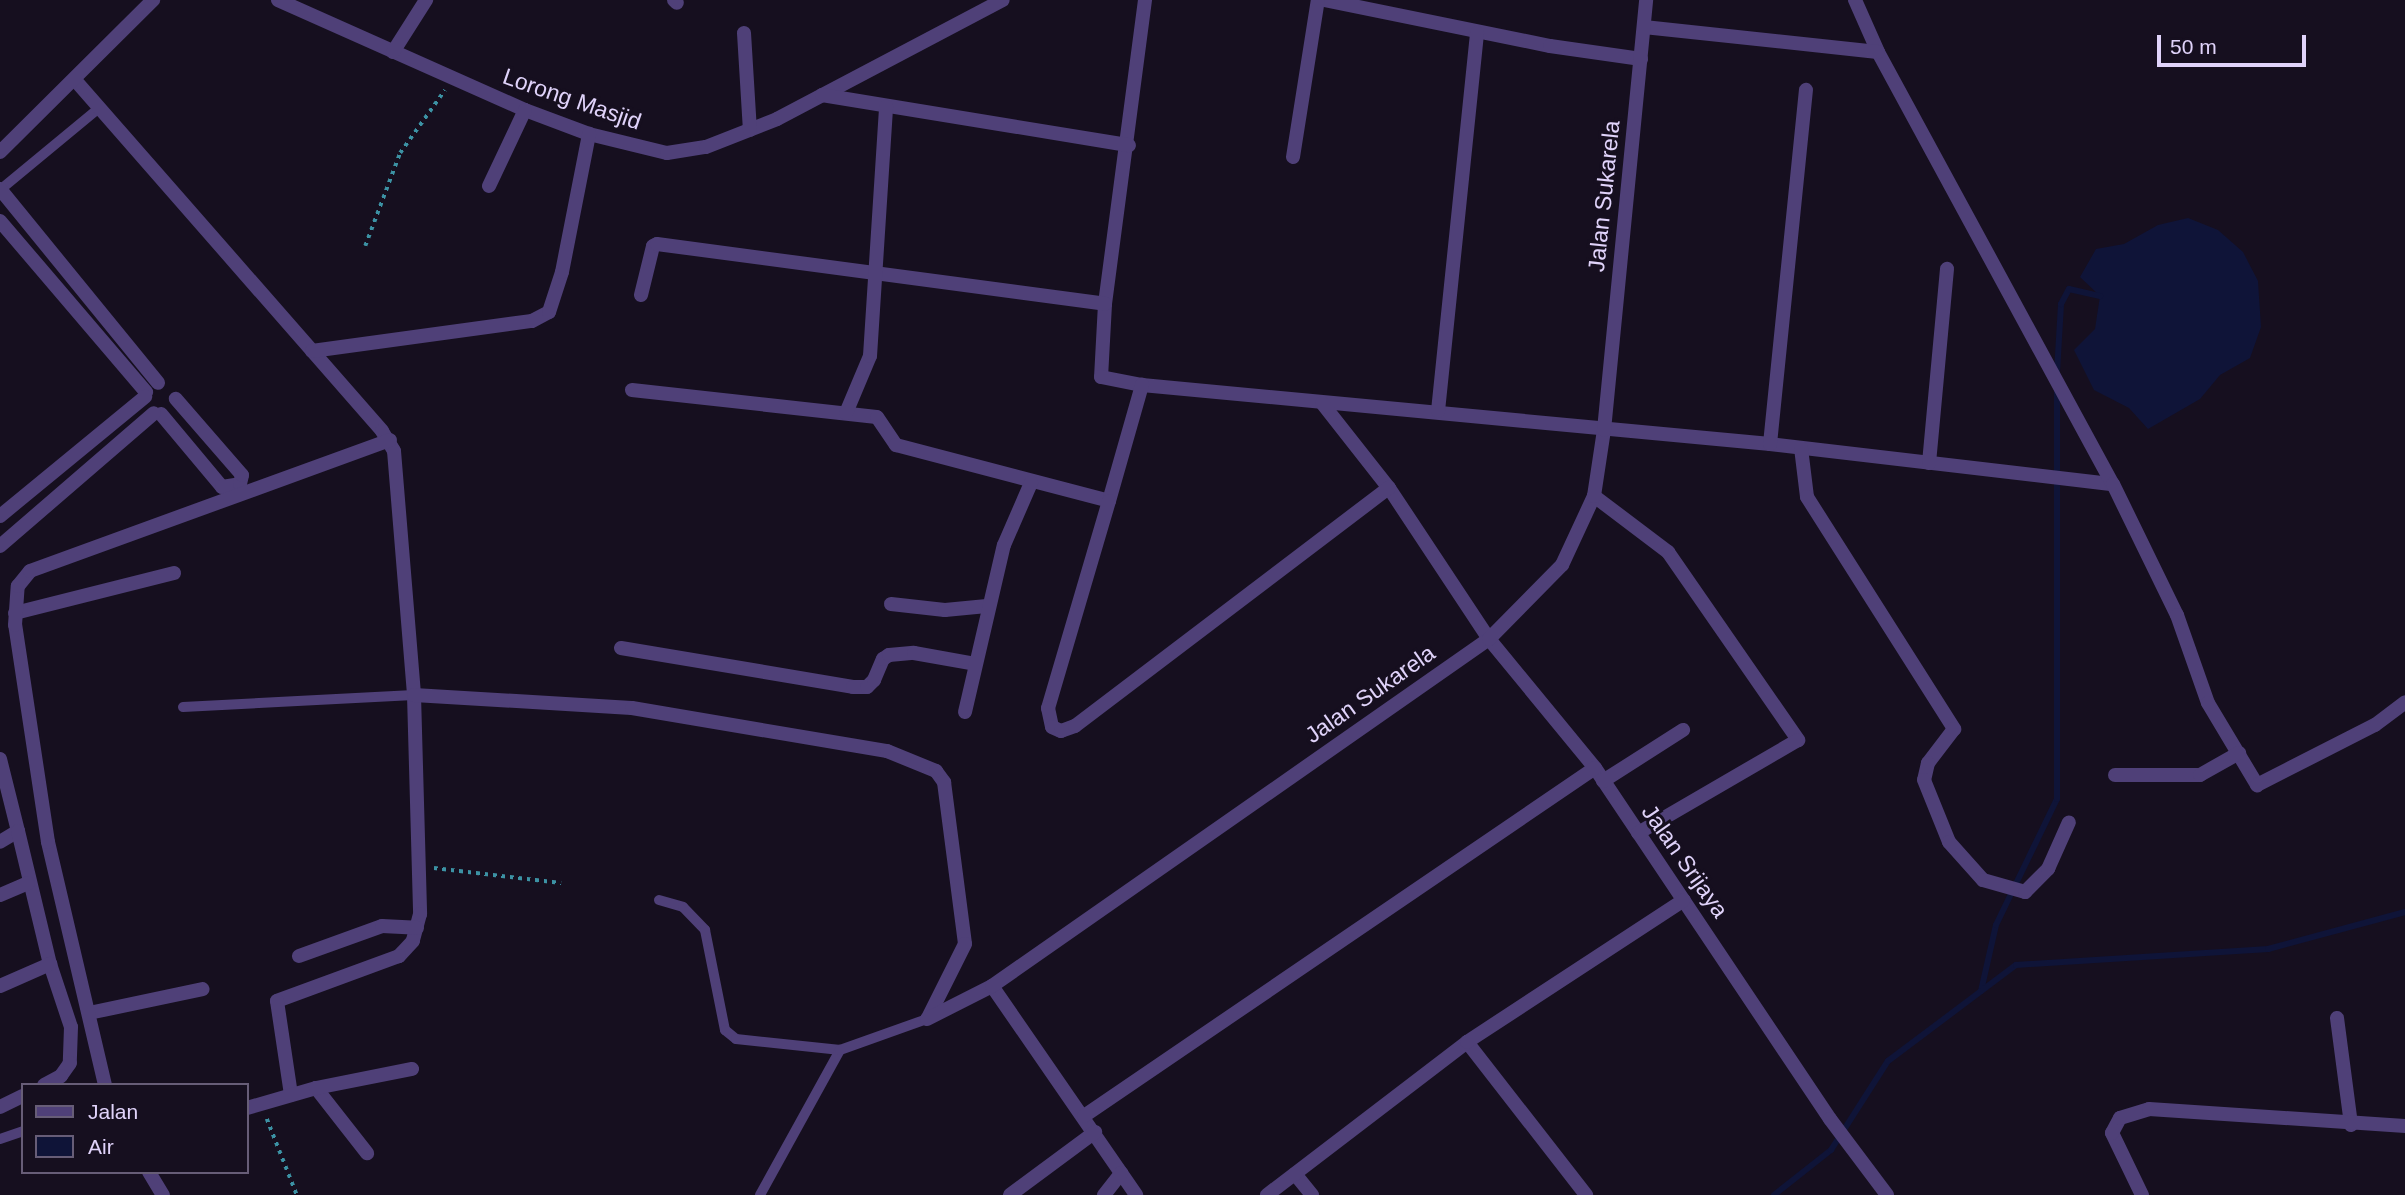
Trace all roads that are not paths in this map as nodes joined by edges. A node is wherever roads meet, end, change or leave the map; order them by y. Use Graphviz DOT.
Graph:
graph roads {
  1 [pos="153,0"];
  2 [pos="278,0"];
  3 [pos="426,0"];
  4 [pos="1003,0"];
  5 [pos="1145,0"];
  6 [pos="1318,0"];
  7 [pos="1324,0"];
  8 [pos="1646,0"];
  9 [pos="1855,0"];
  10 [pos="1644,27"];
  11 [pos="744,33"];
  12 [pos="1476,33"];
  13 [pos="393,52"];
  14 [pos="1878,52"];
  15 [pos="1641,59"];
  16 [pos="75,80"];
  17 [pos="1806,90"];
  18 [pos="822,95"];
  19 [pos="886,107"];
  20 [pos="99,108"];
  21 [pos="525,110"];
  22 [pos="750,130"];
  23 [pos="589,134"];
  24 [pos="1129,145"];
  25 [pos="0,152"];
  26 [pos="1293,157"];
  27 [pos="489,186"];
  28 [pos="0,190"];
  29 [pos="0,221"];
  30 [pos="37,232"];
  31 [pos="22,244"];
  32 [pos="1947,269"];
  33 [pos="877,272"];
  34 [pos="640,295"];
  35 [pos="1105,304"];
  36 [pos="312,351"];
  37 [pos="1142,385"];
  38 [pos="632,390"];
  39 [pos="150,391"];
  40 [pos="176,398"];
  41 [pos="1322,403"];
  42 [pos="1438,411"];
  43 [pos="846,413"];
  44 [pos="157,414"];
  45 [pos="1604,430"];
  46 [pos="390,440"];
  47 [pos="1770,444"];
  48 [pos="1801,448"];
  49 [pos="1929,463"];
  50 [pos="1031,483"];
  51 [pos="2113,484"];
  52 [pos="1389,488"];
  53 [pos="1594,496"];
  54 [pos="1108,501"];
  55 [pos="0,516"];
  56 [pos="0,546"];
  57 [pos="174,573"];
  58 [pos="891,604"];
  59 [pos="987,607"];
  60 [pos="15,613"];
  61 [pos="1489,639"];
  62 [pos="621,648"];
  63 [pos="975,664"];
  64 [pos="414,695"];
  65 [pos="2405,702"];
  66 [pos="183,706"];
  67 [pos="965,712"];
  68 [pos="1683,730"];
  69 [pos="2239,753"];
  70 [pos="0,759"];
  71 [pos="1595,768"];
  72 [pos="2115,775"];
  73 [pos="1603,781"];
  74 [pos="2068,822"];
  75 [pos="18,831"];
  76 [pos="1638,832"];
  77 [pos="0,842"];
  78 [pos="28,883"];
  79 [pos="0,895"];
  80 [pos="659,900"];
  81 [pos="1684,900"];
  82 [pos="417,928"];
  83 [pos="299,956"];
  84 [pos="50,964"];
  85 [pos="992,985"];
  86 [pos="0,986"];
  87 [pos="203,989"];
  88 [pos="89,1013"];
  89 [pos="2337,1018"];
  90 [pos="927,1019"];
  91 [pos="1467,1042"];
  92 [pos="840,1050"];
  93 [pos="412,1069"];
  94 [pos="48,1083"];
  95 [pos="105,1083"];
  96 [pos="316,1088"];
  97 [pos="290,1095"];
  98 [pos="21,1097"];
  99 [pos="254,1106"];
  100 [pos="0,1107"];
  101 [pos="1084,1116"];
  102 [pos="2351,1125"];
  103 [pos="2405,1126"];
  104 [pos="21,1132"];
  105 [pos="1095,1132"];
  106 [pos="0,1139"];
  107 [pos="367,1153"];
  108 [pos="1121,1173"];
  109 [pos="150,1174"];
  110 [pos="1295,1174"];
  111 [pos="163,1195"];
  112 [pos="760,1195"];
  113 [pos="1010,1195"];
  114 [pos="1104,1195"];
  115 [pos="1136,1195"];
  116 [pos="1267,1195"];
  117 [pos="1312,1195"];
  118 [pos="1586,1195"];
  119 [pos="1887,1195"];
  120 [pos="2142,1195"];
  1 -- 16 [label="street"];
  2 -- 13 [label="street, Lorong Masjid"];
  3 -- 13 [label="street"];
  4 -- 18 [label="street, Lorong Masjid"];
  5 -- 24 [label="street"];
  6 -- 26 [label="street"];
  7 -- 12 [label="street"];
  8 -- 10 [label="street, Jalan Sukarela"];
  9 -- 14 [label="street"];
  10 -- 14 [label="street"];
  10 -- 15 [label="street, Jalan Sukarela"];
  11 -- 22 [label="street"];
  12 -- 15 [label="street"];
  12 -- 42 [label="street"];
  13 -- 21 [label="street, Lorong Masjid"];
  14 -- 51 [label="street"];
  15 -- 45 [label="street, Jalan Sukarela"];
  16 -- 20 [label="street"];
  16 -- 25 [label="street"];
  17 -- 47 [label="street"];
  18 -- 19 [label="street"];
  18 -- 22 [label="street, Lorong Masjid"];
  19 -- 24 [label="street"];
  19 -- 33 [label="street"];
  20 -- 28 [label="lane"];
  20 -- 36 [label="street"];
  21 -- 23 [label="street, Lorong Masjid"];
  21 -- 27 [label="street"];
  22 -- 23 [label="street, Lorong Masjid"];
  23 -- 36 [label="street"];
  24 -- 35 [label="street"];
  28 -- 30 [label="street"];
  29 -- 31 [label="street"];
  30 -- 31 [label="street"];
  30 -- 39 [label="street"];
  31 -- 39 [label="street"];
  32 -- 49 [label="street"];
  33 -- 34 [label="street"];
  33 -- 35 [label="street"];
  33 -- 43 [label="street"];
  35 -- 37 [label="street"];
  36 -- 46 [label="street"];
  37 -- 41 [label="street"];
  37 -- 54 [label="street"];
  38 -- 43 [label="street"];
  39 -- 40 [label="street"];
  39 -- 44 [label="street"];
  39 -- 55 [label="street"];
  40 -- 44 [label="street"];
  40 -- 44 [label="street"];
  41 -- 42 [label="street"];
  41 -- 52 [label="street, Jalan Srijaya"];
  42 -- 45 [label="street"];
  43 -- 50 [label="street"];
  44 -- 56 [label="street"];
  45 -- 47 [label="street"];
  45 -- 53 [label="street, Jalan Sukarela"];
  46 -- 60 [label="street"];
  46 -- 64 [label="street"];
  47 -- 48 [label="street"];
  48 -- 49 [label="street"];
  48 -- 74 [label="street"];
  49 -- 51 [label="street"];
  50 -- 54 [label="street"];
  50 -- 59 [label="street"];
  51 -- 69 [label="street"];
  52 -- 54 [label="street"];
  52 -- 61 [label="street, Jalan Srijaya"];
  53 -- 61 [label="street, Jalan Sukarela"];
  53 -- 76 [label="street"];
  57 -- 60 [label="street"];
  58 -- 59 [label="street"];
  59 -- 63 [label="street"];
  60 -- 88 [label="street"];
  61 -- 71 [label="street, Jalan Srijaya"];
  61 -- 85 [label="street, Jalan Sukarela"];
  62 -- 63 [label="street"];
  63 -- 67 [label="street"];
  64 -- 66 [label="lane"];
  64 -- 82 [label="street"];
  64 -- 90 [label="street"];
  65 -- 69 [label="street"];
  68 -- 73 [label="street"];
  69 -- 72 [label="street"];
  70 -- 75 [label="street"];
  71 -- 73 [label="street, Jalan Srijaya"];
  71 -- 101 [label="street"];
  73 -- 76 [label="street, Jalan Srijaya"];
  75 -- 77 [label="street"];
  75 -- 78 [label="street"];
  76 -- 81 [label="street, Jalan Srijaya"];
  78 -- 79 [label="street"];
  78 -- 84 [label="street"];
  80 -- 92 [label="lane"];
  81 -- 91 [label="street"];
  81 -- 119 [label="street, Jalan Srijaya"];
  82 -- 83 [label="street"];
  82 -- 97 [label="street"];
  84 -- 86 [label="street"];
  84 -- 94 [label="street"];
  85 -- 90 [label="street, Jalan Sukarela"];
  85 -- 101 [label="street"];
  87 -- 88 [label="street"];
  88 -- 95 [label="street"];
  89 -- 102 [label="street"];
  90 -- 92 [label="lane, Jalan Sukarela"];
  91 -- 110 [label="street"];
  91 -- 118 [label="street"];
  92 -- 112 [label="lane"];
  93 -- 96 [label="street"];
  96 -- 97 [label="street"];
  96 -- 107 [label="street"];
  97 -- 99 [label="street"];
  98 -- 100 [label="street"];
  101 -- 105 [label="street"];
  102 -- 103 [label="street"];
  102 -- 120 [label="street"];
  104 -- 106 [label="lane"];
  105 -- 108 [label="street"];
  105 -- 113 [label="street"];
  108 -- 114 [label="street"];
  108 -- 115 [label="street"];
  109 -- 111 [label="street"];
  110 -- 116 [label="street"];
  110 -- 117 [label="street"];
}
